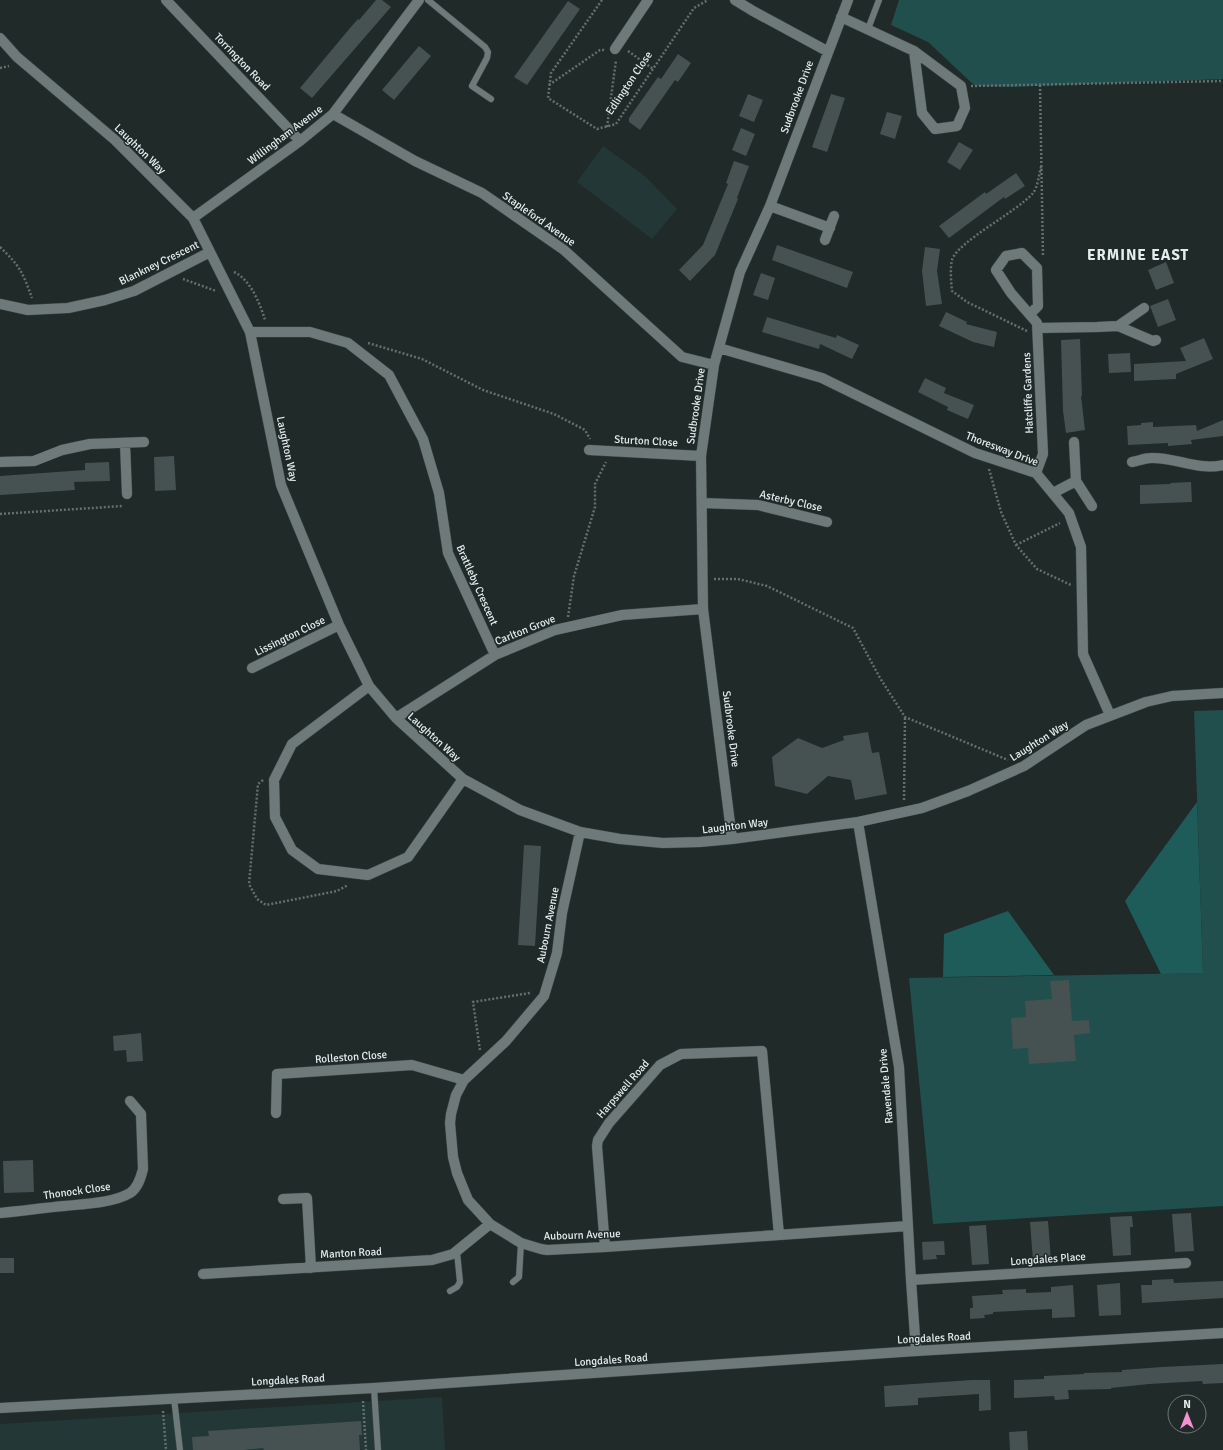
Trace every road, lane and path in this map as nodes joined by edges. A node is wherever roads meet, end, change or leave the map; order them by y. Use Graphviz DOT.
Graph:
graph roads {
  1 [pos="166,0"];
  2 [pos="420,0"];
  3 [pos="428,0"];
  4 [pos="602,0"];
  5 [pos="648,0"];
  6 [pos="708,0"];
  7 [pos="735,0"];
  8 [pos="848,0"];
  9 [pos="879,0"];
  10 [pos="842,17"];
  11 [pos="868,29"];
  12 [pos="0,38"];
  13 [pos="617,46"];
  14 [pos="827,51"];
  15 [pos="914,51"];
  16 [pos="653,70"];
  17 [pos="1223,81"];
  18 [pos="549,85"];
  19 [pos="1040,85"];
  20 [pos="961,86"];
  21 [pos="491,99"];
  22 [pos="333,114"];
  23 [pos="607,127"];
  24 [pos="300,141"];
  25 [pos="770,206"];
  26 [pos="834,216"];
  27 [pos="193,218"];
  28 [pos="830,228"];
  29 [pos="826,240"];
  30 [pos="0,247"];
  31 [pos="210,252"];
  32 [pos="218,267"];
  33 [pos="1037,268"];
  34 [pos="168,274"];
  35 [pos="233,298"];
  36 [pos="0,304"];
  37 [pos="1144,308"];
  38 [pos="35,310"];
  39 [pos="1030,314"];
  40 [pos="1118,326"];
  41 [pos="1038,328"];
  42 [pos="250,332"];
  43 [pos="267,332"];
  44 [pos="1156,340"];
  45 [pos="348,343"];
  46 [pos="719,348"];
  47 [pos="714,365"];
  48 [pos="144,442"];
  49 [pos="1074,442"];
  50 [pos="124,443"];
  51 [pos="593,450"];
  52 [pos="611,451"];
  53 [pos="701,456"];
  54 [pos="986,457"];
  55 [pos="0,462"];
  56 [pos="1132,462"];
  57 [pos="1223,465"];
  58 [pos="1036,473"];
  59 [pos="1076,482"];
  60 [pos="127,494"];
  61 [pos="1053,494"];
  62 [pos="702,503"];
  63 [pos="130,505"];
  64 [pos="1092,506"];
  65 [pos="0,514"];
  66 [pos="1071,517"];
  67 [pos="827,522"];
  68 [pos="1016,545"];
  69 [pos="703,579"];
  70 [pos="1082,590"];
  71 [pos="703,609"];
  72 [pos="339,625"];
  73 [pos="567,627"];
  74 [pos="495,655"];
  75 [pos="252,668"];
  76 [pos="369,686"];
  77 [pos="1223,693"];
  78 [pos="1110,715"];
  79 [pos="905,717"];
  80 [pos="396,718"];
  81 [pos="1024,766"];
  82 [pos="463,779"];
  83 [pos="904,812"];
  84 [pos="858,822"];
  85 [pos="580,832"];
  86 [pos="732,839"];
  87 [pos="535,992"];
  88 [pos="482,1063"];
  89 [pos="464,1080"];
  90 [pos="130,1101"];
  91 [pos="276,1113"];
  92 [pos="283,1200"];
  93 [pos="0,1213"];
  94 [pos="490,1224"];
  95 [pos="908,1226"];
  96 [pos="779,1235"];
  97 [pos="521,1243"];
  98 [pos="605,1247"];
  99 [pos="457,1252"];
  100 [pos="1186,1263"];
  101 [pos="310,1268"];
  102 [pos="203,1274"];
  103 [pos="911,1280"];
  104 [pos="514,1282"];
  105 [pos="450,1292"];
  106 [pos="1223,1333"];
  107 [pos="916,1351"];
  108 [pos="374,1388"];
  109 [pos="363,1389"];
  110 [pos="174,1398"];
  111 [pos="162,1399"];
  112 [pos="0,1408"];
  113 [pos="166,1450"];
  114 [pos="180,1450"];
  115 [pos="366,1450"];
  116 [pos="378,1450"];
  1 -- 24 [label="street, Torrington Road"];
  2 -- 22 [label="street, Willingham Avenue"];
  3 -- 21 [label="lane"];
  4 -- 18 [label="path"];
  5 -- 13 [label="street"];
  6 -- 16 [label="path, Edlington Close"];
  7 -- 14 [label="street"];
  8 -- 10 [label="street, Sudbrooke Drive"];
  9 -- 11 [label="lane"];
  10 -- 11 [label="street"];
  10 -- 14 [label="street, Sudbrooke Drive"];
  11 -- 15 [label="street"];
  12 -- 27 [label="street, Laughton Way"];
  13 -- 16 [label="path"];
  13 -- 18 [label="path"];
  13 -- 23 [label="path"];
  14 -- 25 [label="street, Sudbrooke Drive"];
  15 -- 20 [label="street"];
  15 -- 20 [label="street"];
  16 -- 23 [label="path, Edlington Close"];
  17 -- 19 [label="path"];
  18 -- 23 [label="path, Edlington Close"];
  19 -- 20 [label="path"];
  19 -- 33 [label="path"];
  22 -- 24 [label="street, Willingham Avenue"];
  22 -- 47 [label="street, Stapleford Avenue"];
  24 -- 27 [label="street, Willingham Avenue"];
  25 -- 28 [label="street"];
  25 -- 46 [label="street, Sudbrooke Drive"];
  26 -- 28 [label="street"];
  27 -- 31 [label="street, Laughton Way"];
  28 -- 29 [label="street"];
  30 -- 38 [label="path"];
  31 -- 32 [label="street, Laughton Way"];
  31 -- 34 [label="street, Blankney Crescent"];
  32 -- 35 [label="street, Laughton Way"];
  32 -- 43 [label="path"];
  33 -- 39 [label="street"];
  33 -- 39 [label="street, Hatcliffe Gardens"];
  34 -- 35 [label="path"];
  34 -- 38 [label="street, Blankney Crescent"];
  35 -- 42 [label="street, Laughton Way"];
  36 -- 38 [label="street, Blankney Crescent"];
  37 -- 40 [label="street"];
  39 -- 41 [label="street, Hatcliffe Gardens"];
  40 -- 41 [label="street"];
  40 -- 44 [label="street"];
  41 -- 58 [label="street, Hatcliffe Gardens"];
  42 -- 43 [label="street, Brattleby Crescent"];
  42 -- 72 [label="street, Laughton Way"];
  43 -- 45 [label="street, Brattleby Crescent"];
  45 -- 51 [label="path"];
  45 -- 74 [label="street, Brattleby Crescent"];
  46 -- 47 [label="street, Sudbrooke Drive"];
  46 -- 54 [label="street, Thoresway Drive"];
  47 -- 53 [label="street, Sudbrooke Drive"];
  48 -- 50 [label="street"];
  49 -- 59 [label="street"];
  50 -- 55 [label="street"];
  50 -- 60 [label="street"];
  51 -- 52 [label="street, Sturton Close"];
  52 -- 53 [label="street, Sturton Close"];
  52 -- 73 [label="path"];
  53 -- 62 [label="street, Sudbrooke Drive"];
  54 -- 58 [label="street, Thoresway Drive"];
  54 -- 68 [label="path"];
  56 -- 57 [label="street"];
  58 -- 61 [label="street, Thoresway Drive"];
  59 -- 61 [label="street"];
  59 -- 64 [label="street"];
  61 -- 66 [label="street, Thoresway Drive"];
  62 -- 67 [label="street, Asterby Close"];
  62 -- 69 [label="street, Sudbrooke Drive"];
  63 -- 65 [label="path"];
  66 -- 68 [label="path"];
  66 -- 70 [label="street, Thoresway Drive"];
  68 -- 70 [label="path"];
  69 -- 71 [label="street, Sudbrooke Drive"];
  69 -- 79 [label="path"];
  70 -- 78 [label="street, Thoresway Drive"];
  71 -- 73 [label="street, Carlton Grove"];
  71 -- 86 [label="street, Sudbrooke Drive"];
  72 -- 75 [label="street, Lissington Close"];
  72 -- 76 [label="street, Laughton Way"];
  73 -- 74 [label="street, Carlton Grove"];
  74 -- 80 [label="street, Carlton Grove"];
  76 -- 80 [label="street, Laughton Way"];
  76 -- 82 [label="street"];
  77 -- 78 [label="street, Laughton Way"];
  78 -- 81 [label="street, Laughton Way"];
  79 -- 81 [label="path"];
  79 -- 83 [label="path"];
  80 -- 82 [label="street, Laughton Way"];
  81 -- 83 [label="street, Laughton Way"];
  82 -- 85 [label="street, Laughton Way"];
  83 -- 84 [label="street, Laughton Way"];
  84 -- 86 [label="street, Laughton Way"];
  84 -- 95 [label="street, Ravendale Drive"];
  85 -- 86 [label="street, Laughton Way"];
  85 -- 88 [label="street, Aubourn Avenue"];
  87 -- 88 [label="path"];
  88 -- 89 [label="street, Aubourn Avenue"];
  89 -- 91 [label="street, Rolleston Close"];
  89 -- 94 [label="street, Aubourn Avenue"];
  90 -- 93 [label="street, Thonock Close"];
  92 -- 101 [label="street"];
  94 -- 97 [label="street, Aubourn Avenue"];
  94 -- 99 [label="street, Manton Road"];
  95 -- 96 [label="street, Aubourn Avenue"];
  95 -- 103 [label="street, Ravendale Drive"];
  96 -- 98 [label="street, Aubourn Avenue"];
  96 -- 98 [label="street, Harpswell Road"];
  97 -- 98 [label="street, Aubourn Avenue"];
  97 -- 104 [label="lane"];
  99 -- 101 [label="street, Manton Road"];
  99 -- 105 [label="lane"];
  100 -- 103 [label="street, Longdales Place"];
  101 -- 102 [label="street, Manton Road"];
  103 -- 107 [label="street, Ravendale Drive"];
  106 -- 107 [label="street, Longdales Road"];
  107 -- 108 [label="street, Longdales Road"];
  108 -- 109 [label="street, Longdales Road"];
  108 -- 116 [label="lane"];
  109 -- 110 [label="street, Longdales Road"];
  109 -- 115 [label="path"];
  110 -- 111 [label="street, Longdales Road"];
  110 -- 114 [label="lane"];
  111 -- 112 [label="street, Longdales Road"];
  111 -- 113 [label="path"];
}
